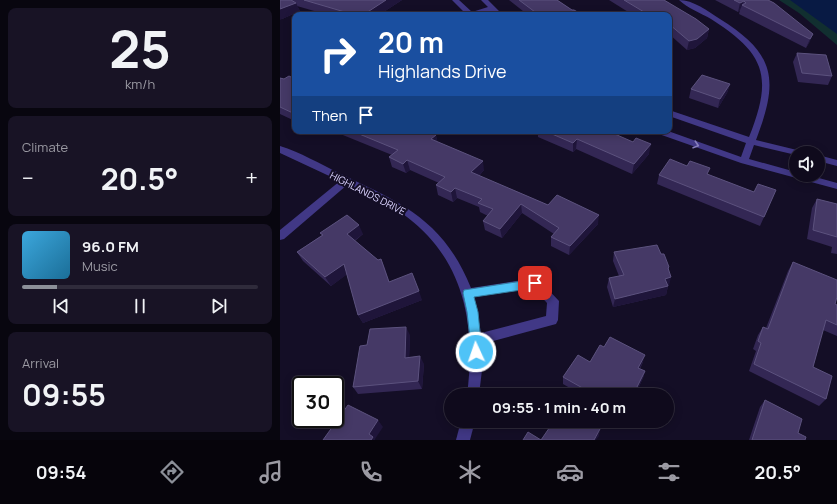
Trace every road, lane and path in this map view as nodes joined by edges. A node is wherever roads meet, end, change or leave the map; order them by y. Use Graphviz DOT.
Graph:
graph roads {
  1 [pos="455,0"];
  2 [pos="484,0"];
  3 [pos="682,0"];
  4 [pos="493,8"];
  5 [pos="467,12"];
  6 [pos="480,12"];
  7 [pos="497,12"];
  8 [pos="672,114"];
  9 [pos="668,134"];
  10 [pos="751,141"];
  11 [pos="280,149"];
  12 [pos="789,151"];
  13 [pos="825,160"];
  14 [pos="744,161"];
  15 [pos="837,163"];
  16 [pos="346,181"];
  17 [pos="837,186"];
  18 [pos="280,236"];
  19 [pos="468,293"];
  20 [pos="476,340"];
  21 [pos="474,388"];
  22 [pos="466,428"];
  23 [pos="463,440"];
  1 -- 5 [label="street"];
  2 -- 4 [label="street"];
  3 -- 10 [label="street"];
  4 -- 6 [label="street"];
  4 -- 7 [label="street"];
  8 -- 10 [label="street"];
  9 -- 14 [label="street, one-way"];
  10 -- 12 [label="street"];
  10 -- 14 [label="street"];
  11 -- 16 [label="street, HIGHLANDS DRIVE"];
  13 -- 15 [label="street"];
  14 -- 17 [label="street"];
  16 -- 18 [label="street"];
  16 -- 19 [label="street, HIGHLANDS DRIVE"];
  19 -- 20 [label="street, HIGHLANDS DRIVE"];
  19 -- 20 [label="street"];
  20 -- 21 [label="street, HIGHLANDS DRIVE"];
  22 -- 23 [label="street"];
}
